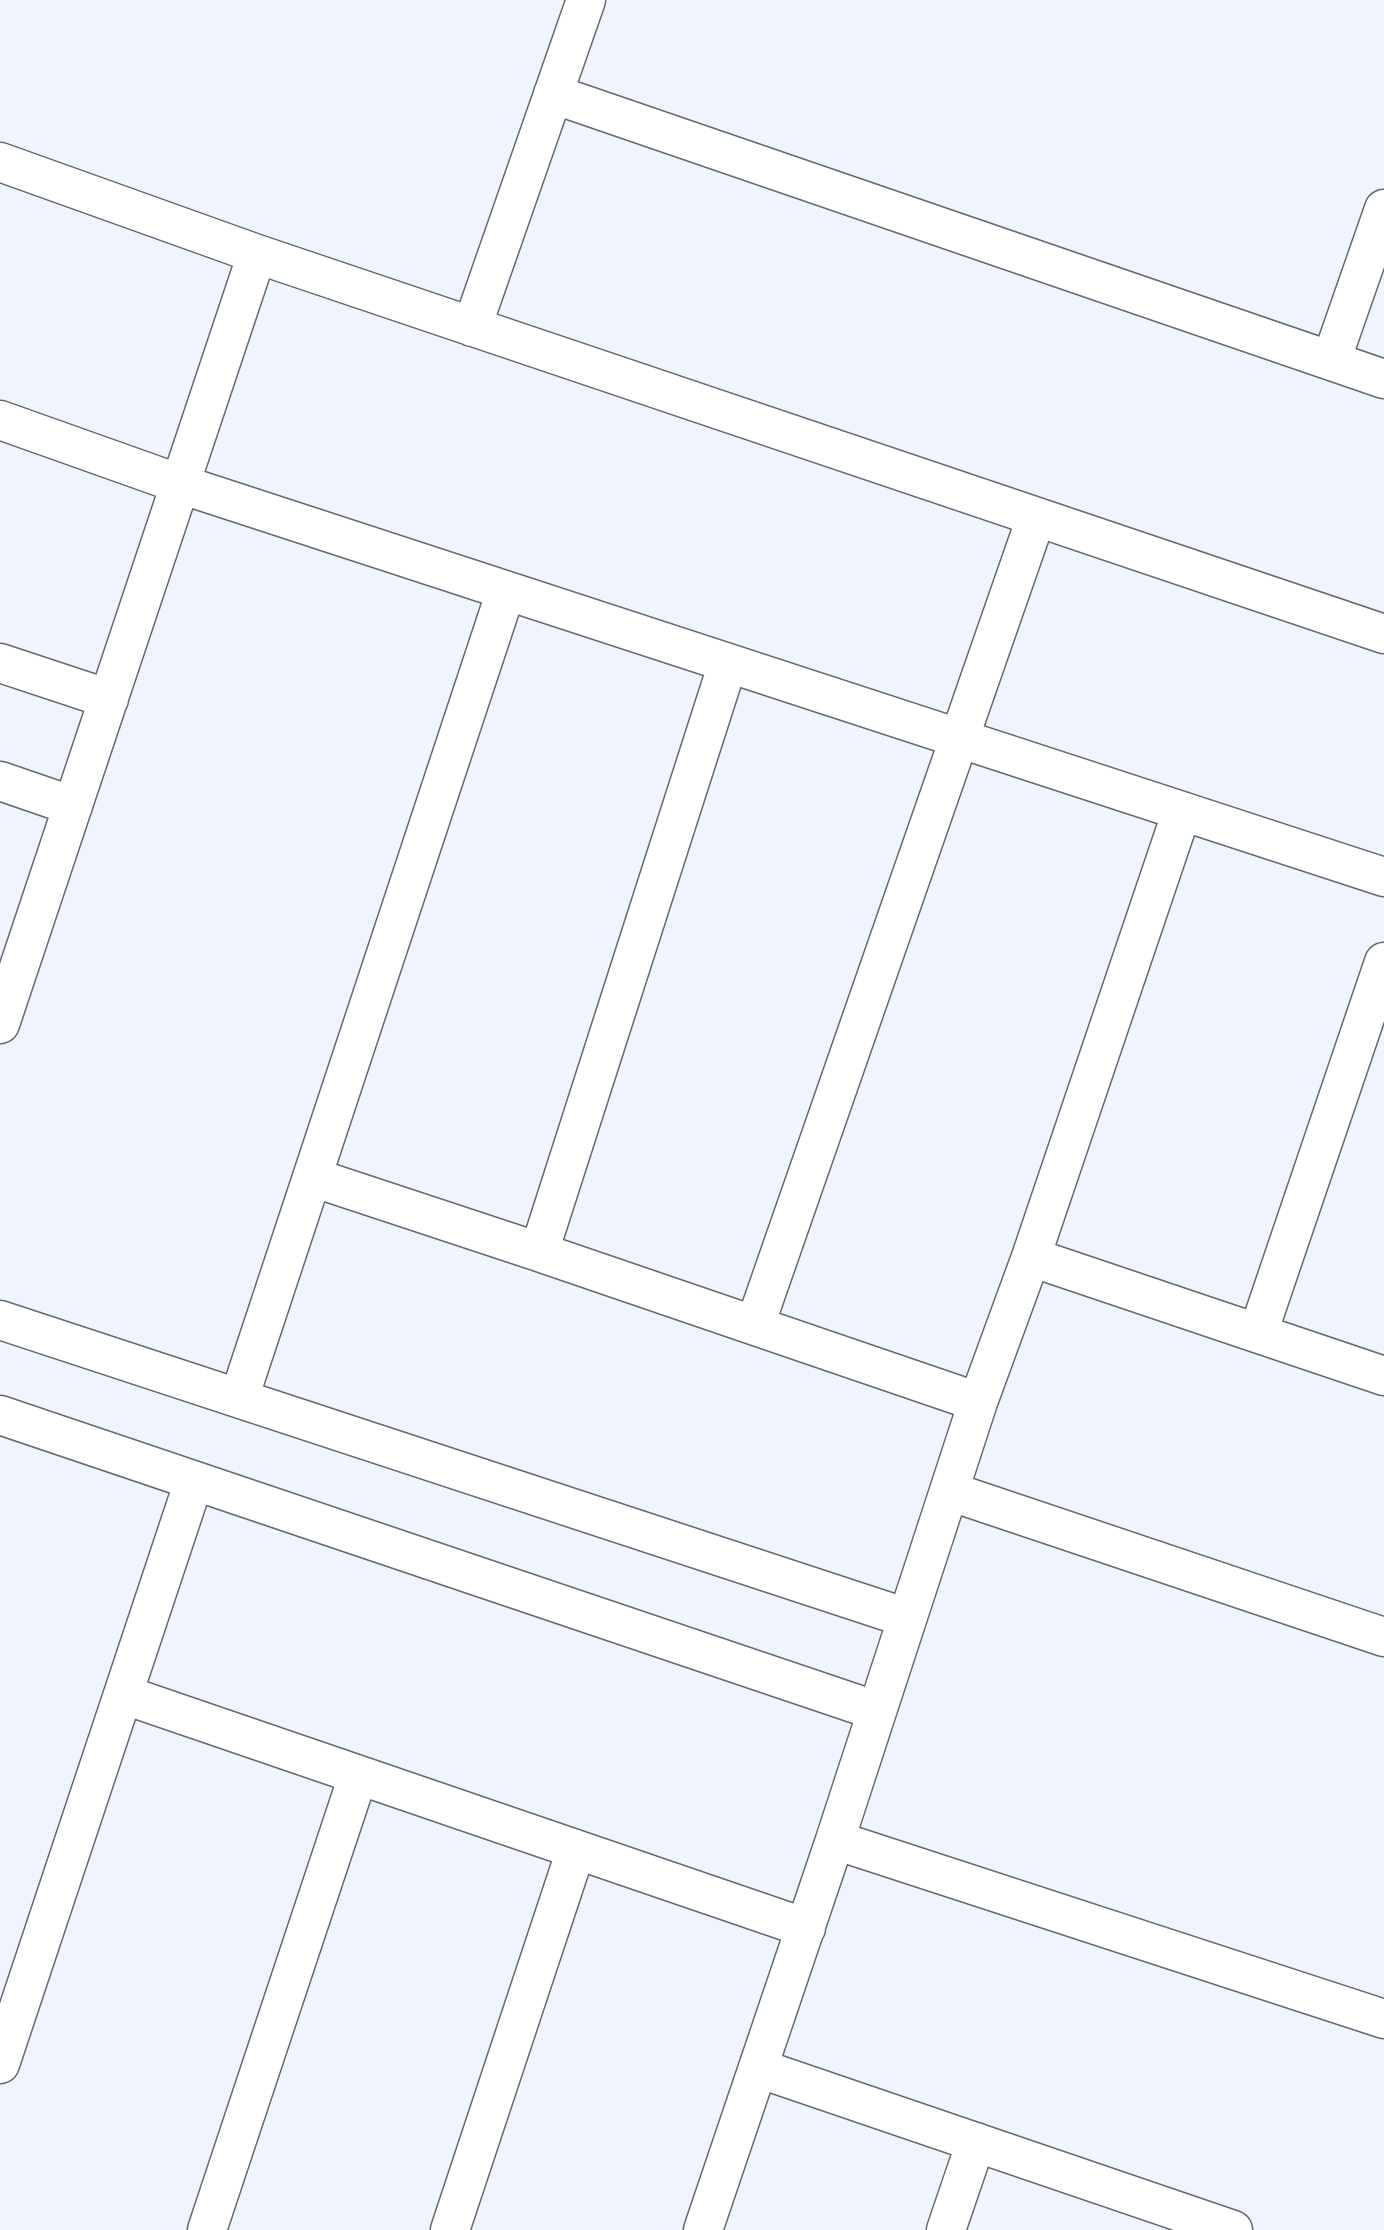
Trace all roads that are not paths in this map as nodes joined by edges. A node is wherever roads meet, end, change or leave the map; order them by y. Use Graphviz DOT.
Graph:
graph roads {
  1 [pos="586,0"];
  2 [pos="553,94"];
  3 [pos="0,162"];
  4 [pos="1384,209"];
  5 [pos="257,254"];
  6 [pos="472,327"];
  7 [pos="1331,361"];
  8 [pos="1384,379"];
  9 [pos="0,420"];
  10 [pos="180,484"];
  11 [pos="1036,518"];
  12 [pos="506,591"];
  13 [pos="1384,634"];
  14 [pos="0,663"];
  15 [pos="728,663"];
  16 [pos="109,699"];
  17 [pos="957,738"];
  18 [pos="0,781"];
  19 [pos="72,806"];
  20 [pos="1182,811"];
  21 [pos="1384,877"];
  22 [pos="1384,962"];
  23 [pos="0,1024"];
  24 [pos="312,1177"];
  25 [pos="539,1252"];
  26 [pos="1031,1257"];
  27 [pos="0,1320"];
  28 [pos="755,1325"];
  29 [pos="1258,1333"];
  30 [pos="1384,1376"];
  31 [pos="239,1398"];
  32 [pos="978,1402"];
  33 [pos="0,1415"];
  34 [pos="194,1481"];
  35 [pos="949,1490"];
  36 [pos="907,1618"];
  37 [pos="1384,1637"];
  38 [pos="125,1695"];
  39 [pos="877,1711"];
  40 [pos="358,1776"];
  41 [pos="835,1840"];
  42 [pos="576,1850"];
  43 [pos="806,1928"];
  44 [pos="1384,2019"];
  45 [pos="0,2064"];
  46 [pos="758,2068"];
  47 [pos="976,2142"];
  48 [pos="1178,2221"];
  49 [pos="207,2230"];
  50 [pos="450,2230"];
  51 [pos="703,2230"];
  52 [pos="946,2230"];
  53 [pos="1233,2230"];
  1 -- 2 [label="street"];
  2 -- 6 [label="street"];
  2 -- 7 [label="street"];
  3 -- 5 [label="street"];
  4 -- 7 [label="street"];
  5 -- 6 [label="street"];
  5 -- 10 [label="street"];
  6 -- 11 [label="street"];
  7 -- 8 [label="street"];
  9 -- 10 [label="street"];
  10 -- 12 [label="street"];
  10 -- 16 [label="street"];
  11 -- 13 [label="street"];
  11 -- 17 [label="street"];
  12 -- 15 [label="street"];
  12 -- 24 [label="street"];
  14 -- 16 [label="street"];
  15 -- 17 [label="street"];
  15 -- 25 [label="street"];
  16 -- 19 [label="street"];
  17 -- 20 [label="street"];
  17 -- 28 [label="street"];
  18 -- 19 [label="street"];
  19 -- 23 [label="street"];
  20 -- 21 [label="street"];
  20 -- 26 [label="street"];
  22 -- 29 [label="street"];
  24 -- 25 [label="street"];
  24 -- 31 [label="street"];
  25 -- 28 [label="street"];
  26 -- 29 [label="street"];
  26 -- 32 [label="street"];
  27 -- 31 [label="street"];
  28 -- 32 [label="street"];
  29 -- 30 [label="street"];
  31 -- 36 [label="street"];
  32 -- 35 [label="street"];
  33 -- 34 [label="street"];
  34 -- 38 [label="street"];
  34 -- 39 [label="street"];
  35 -- 36 [label="street"];
  35 -- 37 [label="street"];
  36 -- 39 [label="street"];
  38 -- 40 [label="street"];
  38 -- 45 [label="street"];
  39 -- 41 [label="street"];
  40 -- 42 [label="street"];
  40 -- 49 [label="street"];
  41 -- 43 [label="street"];
  41 -- 44 [label="street"];
  42 -- 43 [label="street"];
  42 -- 50 [label="street"];
  43 -- 46 [label="street"];
  46 -- 47 [label="street"];
  46 -- 51 [label="street"];
  47 -- 48 [label="street"];
  47 -- 52 [label="street"];
  48 -- 53 [label="street"];
}
